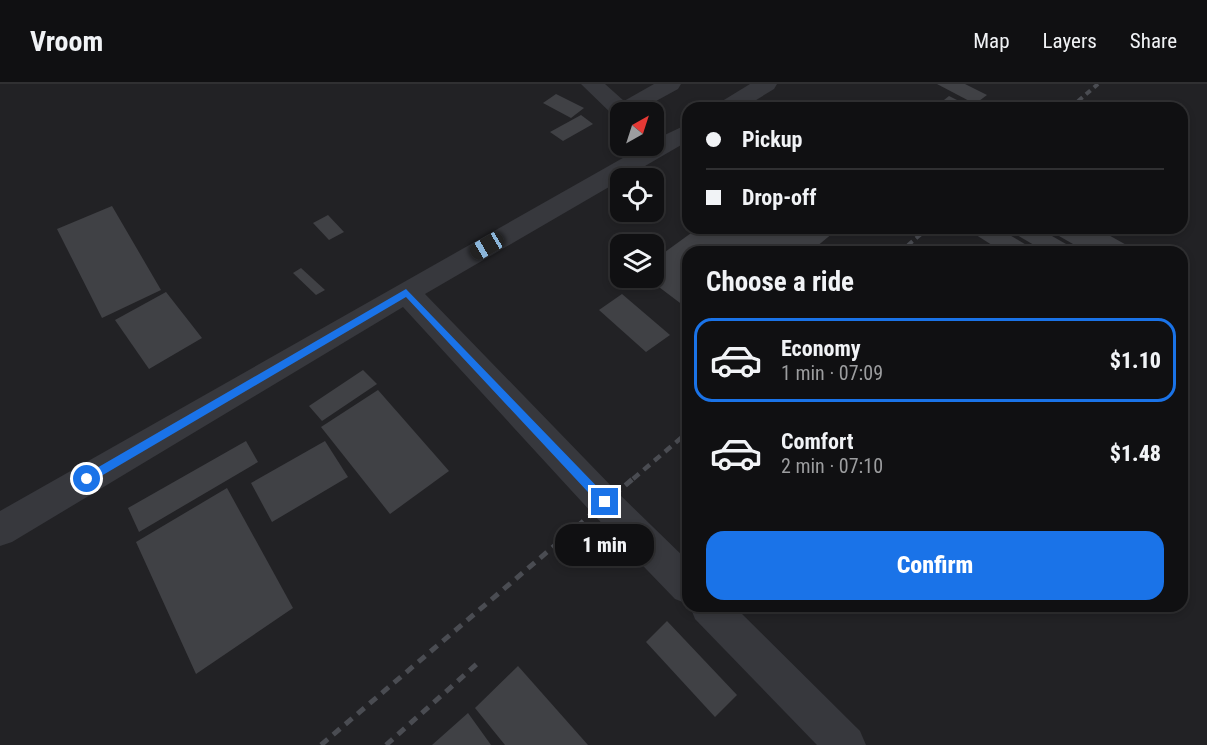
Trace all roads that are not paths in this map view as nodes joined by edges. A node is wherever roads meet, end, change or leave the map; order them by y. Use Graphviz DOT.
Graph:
graph roads {
  1 [pos="592,84"];
  2 [pos="670,84"];
  3 [pos="766,84"];
  4 [pos="612,102"];
  5 [pos="640,102"];
  6 [pos="737,102"];
  7 [pos="677,135"];
  8 [pos="406,292"];
  9 [pos="0,530"];
  10 [pos="682,580"];
  11 [pos="714,612"];
  12 [pos="846,745"];
  1 -- 4 [label="street"];
  2 -- 5 [label="street"];
  3 -- 6 [label="street"];
  7 -- 8 [label="street"];
  8 -- 9 [label="street"];
  8 -- 10 [label="street"];
  11 -- 12 [label="street"];
}
